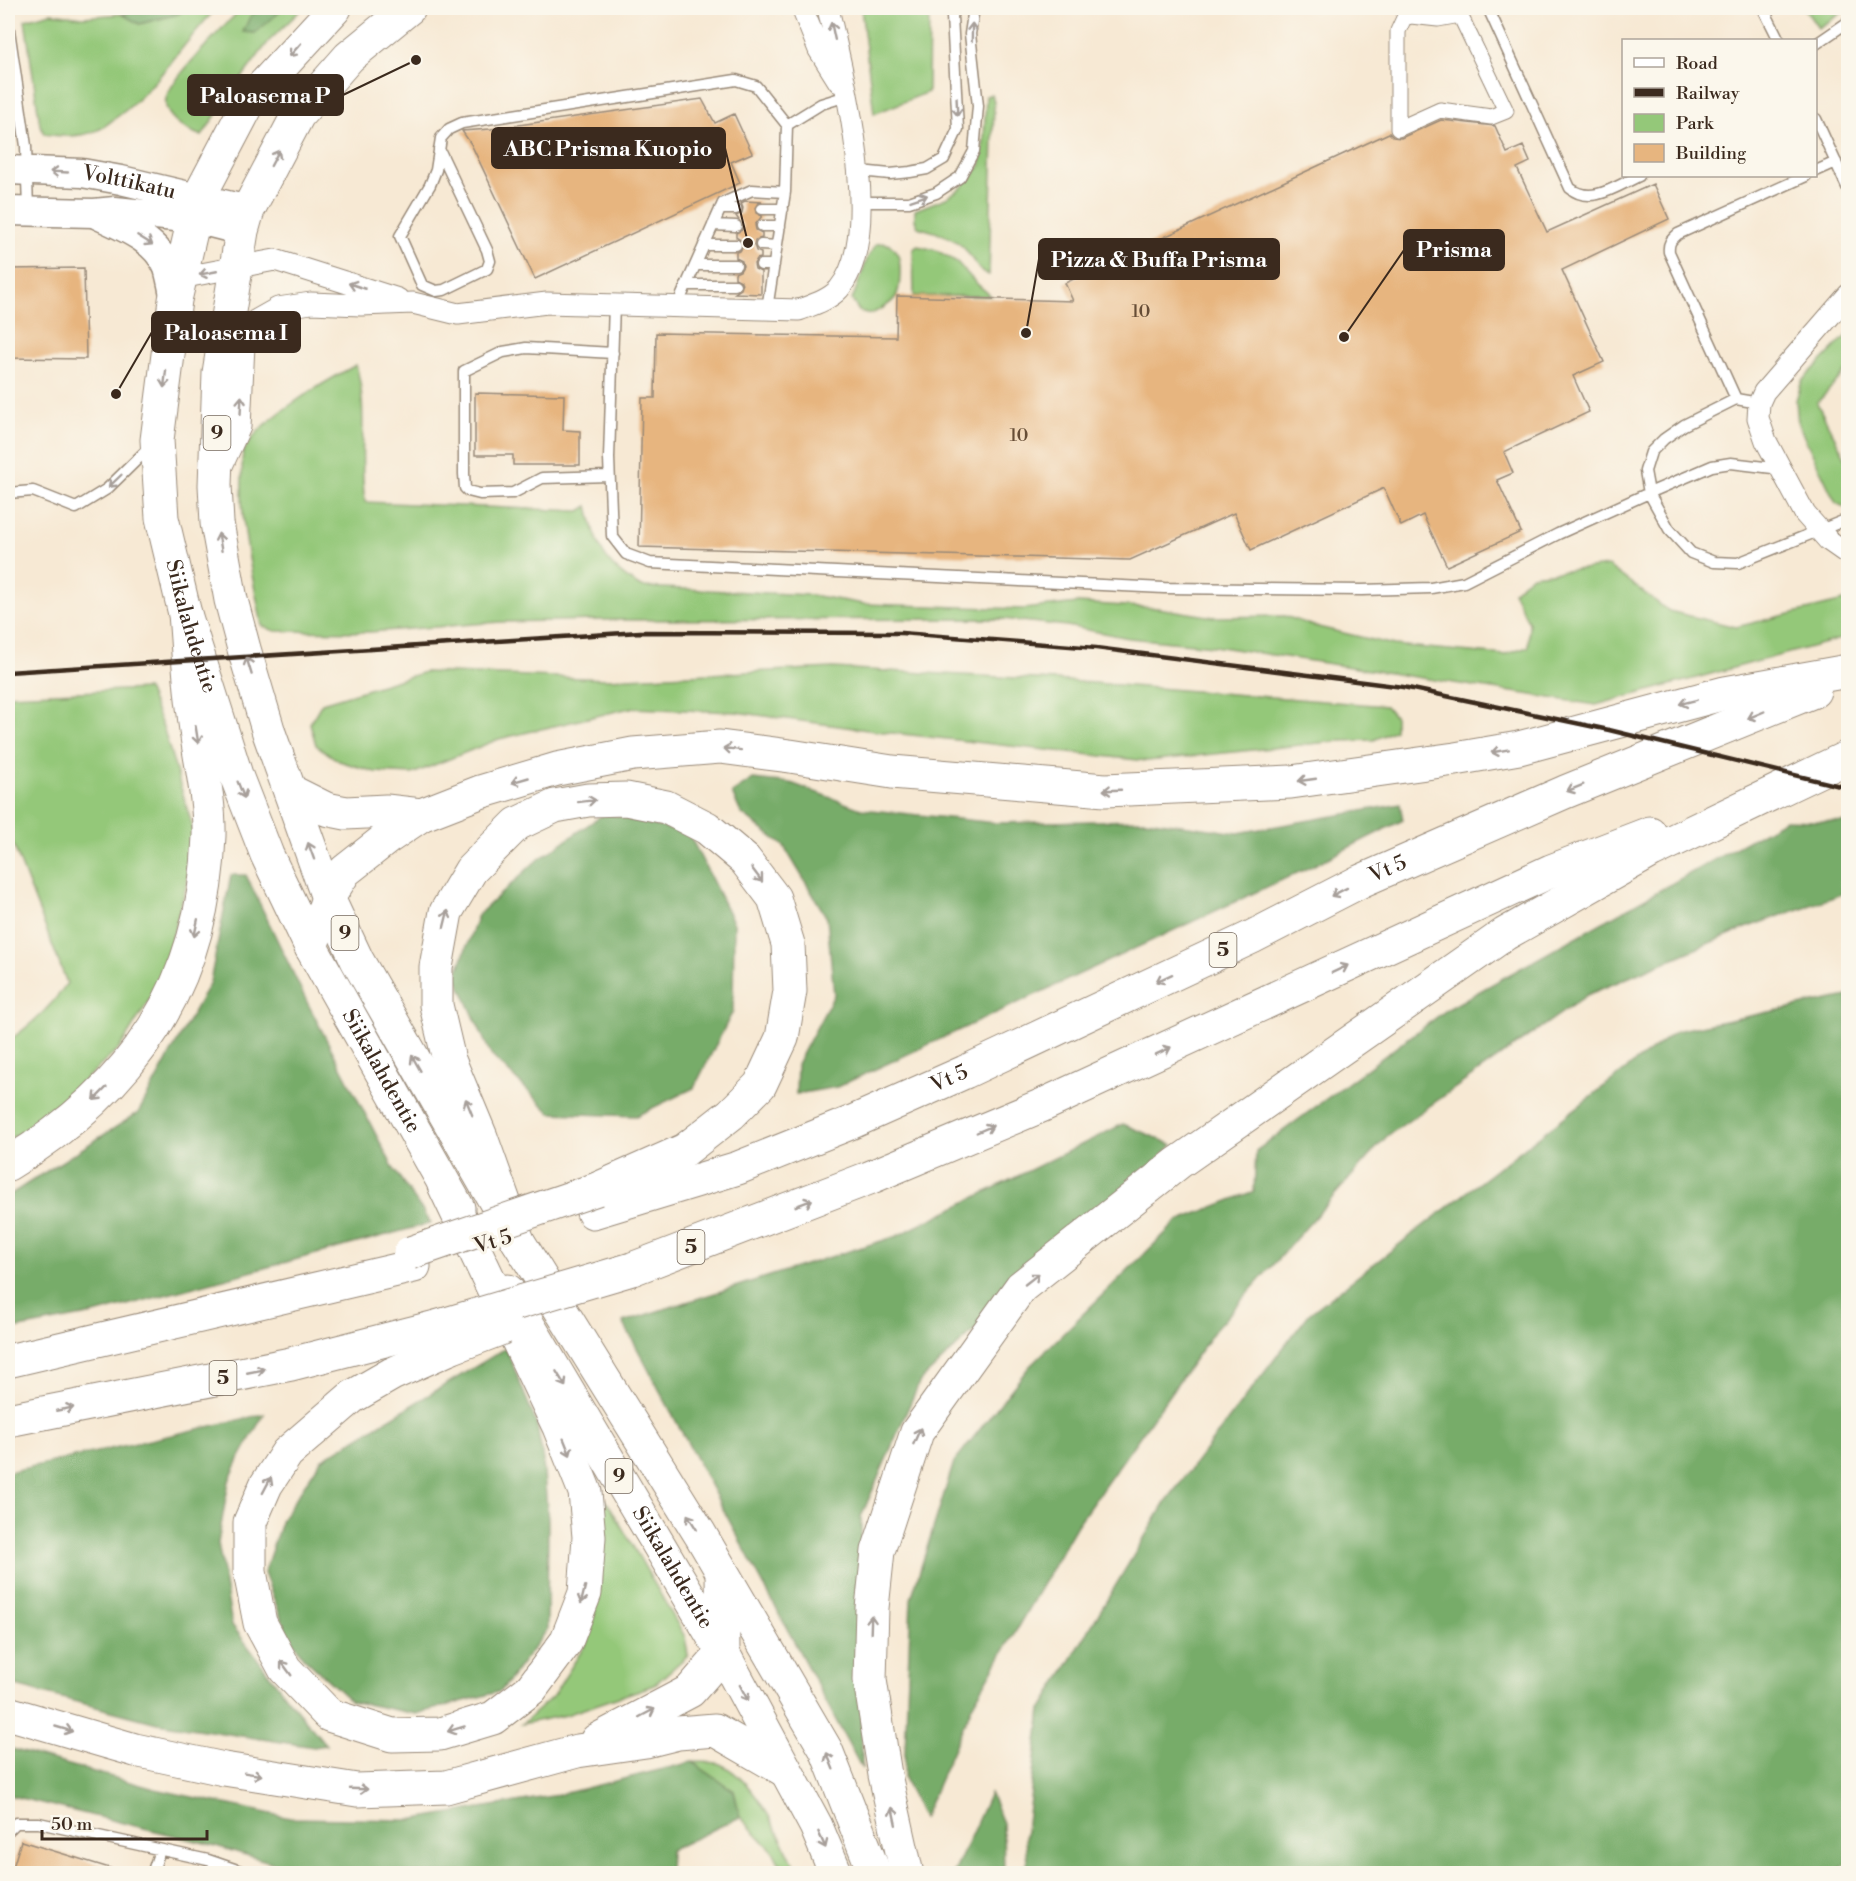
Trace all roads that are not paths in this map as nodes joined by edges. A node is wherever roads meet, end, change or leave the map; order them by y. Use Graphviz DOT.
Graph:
graph roads {
  1 [pos="335,8"];
  2 [pos="409,8"];
  3 [pos="802,8"];
  4 [pos="828,8"];
  5 [pos="955,8"];
  6 [pos="974,8"];
  7 [pos="1401,8"];
  8 [pos="1488,8"];
  9 [pos="1763,8"];
  10 [pos="1460,11"];
  11 [pos="1848,22"];
  12 [pos="8,23"];
  13 [pos="1778,39"];
  14 [pos="1817,43"];
  15 [pos="847,96"];
  16 [pos="1817,123"];
  17 [pos="787,124"];
  18 [pos="439,149"];
  19 [pos="1836,162"];
  20 [pos="17,170"];
  21 [pos="1817,170"];
  22 [pos="860,171"];
  23 [pos="1637,177"];
  24 [pos="1804,177"];
  25 [pos="1848,189"];
  26 [pos="785,192"];
  27 [pos="861,202"];
  28 [pos="197,208"];
  29 [pos="720,209"];
  30 [pos="736,209"];
  31 [pos="762,209"];
  32 [pos="783,209"];
  33 [pos="18,211"];
  34 [pos="94,213"];
  35 [pos="245,221"];
  36 [pos="713,225"];
  37 [pos="736,226"];
  38 [pos="762,226"];
  39 [pos="780,226"];
  40 [pos="704,245"];
  41 [pos="736,245"];
  42 [pos="762,245"];
  43 [pos="777,246"];
  44 [pos="696,265"];
  45 [pos="736,265"];
  46 [pos="761,265"];
  47 [pos="774,265"];
  48 [pos="236,267"];
  49 [pos="687,285"];
  50 [pos="735,285"];
  51 [pos="178,289"];
  52 [pos="444,290"];
  53 [pos="1848,295"];
  54 [pos="413,303"];
  55 [pos="614,304"];
  56 [pos="677,306"];
  57 [pos="767,309"];
  58 [pos="458,314"];
  59 [pos="613,353"];
  60 [pos="1736,399"];
  61 [pos="1759,403"];
  62 [pos="157,440"];
  63 [pos="1781,469"];
  64 [pos="609,476"];
  65 [pos="216,479"];
  66 [pos="8,493"];
  67 [pos="1649,493"];
  68 [pos="1848,519"];
  69 [pos="1819,530"];
  70 [pos="1848,554"];
  71 [pos="185,614"];
  72 [pos="1848,671"];
  73 [pos="1848,676"];
  74 [pos="1848,757"];
  75 [pos="290,791"];
  76 [pos="421,815"];
  77 [pos="328,898"];
  78 [pos="311,946"];
  79 [pos="8,1164"];
  80 [pos="444,1185"];
  81 [pos="595,1201"];
  82 [pos="518,1241"];
  83 [pos="443,1337"];
  84 [pos="19,1359"];
  85 [pos="8,1420"];
  86 [pos="722,1572"];
  87 [pos="723,1653"];
  88 [pos="8,1713"];
  89 [pos="577,1750"];
  90 [pos="786,1771"];
  91 [pos="8,1831"];
  92 [pos="160,1850"];
  93 [pos="152,1874"];
  94 [pos="249,1874"];
  95 [pos="836,1874"];
  96 [pos="875,1874"];
  97 [pos="907,1874"];
  1 -- 28 [label="main road, Siikalahdentie, one-way"];
  35 -- 2 [label="main road, Siikalahdentie, one-way"];
  3 -- 15 [label="street"];
  15 -- 4 [label="street, one-way"];
  5 -- 22 [label="lane, one-way"];
  27 -- 6 [label="lane, one-way"];
  7 -- 10 [label="lane"];
  8 -- 23 [label="lane"];
  9 -- 13 [label="lane"];
  10 -- 10 [label="street"];
  11 -- 14 [label="lane"];
  12 -- 20 [label="lane"];
  15 -- 17 [label="lane"];
  15 -- 22 [label="street"];
  16 -- 19 [label="lane"];
  17 -- 18 [label="lane"];
  17 -- 26 [label="lane"];
  18 -- 52 [label="lane"];
  18 -- 52 [label="lane"];
  19 -- 21 [label="lane"];
  19 -- 25 [label="lane"];
  28 -- 20 [label="main road, Volttikatu, one-way"];
  20 -- 33 [label="lane"];
  22 -- 27 [label="street"];
  24 -- 60 [label="lane"];
  26 -- 29 [label="lane"];
  26 -- 32 [label="lane"];
  27 -- 57 [label="street"];
  28 -- 34 [label="main road, Volttikatu"];
  28 -- 35 [label="main road, Volttikatu"];
  28 -- 51 [label="main road, Siikalahdentie / 9"];
  29 -- 30 [label="lane"];
  29 -- 36 [label="lane"];
  31 -- 32 [label="lane"];
  32 -- 39 [label="lane"];
  33 -- 34 [label="main road, Volttikatu"];
  34 -- 51 [label="main road, Volttikatu, one-way"];
  35 -- 48 [label="main road, Siikalahdentie / 9"];
  36 -- 37 [label="lane"];
  36 -- 40 [label="lane"];
  38 -- 39 [label="lane"];
  39 -- 43 [label="lane"];
  40 -- 41 [label="lane"];
  40 -- 44 [label="lane"];
  42 -- 43 [label="lane"];
  43 -- 47 [label="lane"];
  44 -- 45 [label="lane"];
  44 -- 49 [label="lane"];
  46 -- 47 [label="lane"];
  47 -- 57 [label="lane"];
  48 -- 51 [label="street, one-way"];
  54 -- 48 [label="street, one-way"];
  48 -- 65 [label="main road, Siikalahdentie / 9"];
  49 -- 50 [label="lane"];
  49 -- 56 [label="lane"];
  51 -- 62 [label="main road, Siikalahdentie / 9, one-way"];
  52 -- 58 [label="lane"];
  53 -- 61 [label="street"];
  54 -- 58 [label="street"];
  65 -- 54 [label="street, one-way"];
  55 -- 56 [label="street"];
  55 -- 58 [label="street"];
  55 -- 59 [label="lane"];
  56 -- 57 [label="street"];
  59 -- 64 [label="lane"];
  59 -- 64 [label="lane"];
  60 -- 61 [label="lane"];
  60 -- 67 [label="lane"];
  61 -- 63 [label="street"];
  62 -- 66 [label="lane, one-way"];
  62 -- 71 [label="main road, Siikalahdentie / 9"];
  63 -- 67 [label="lane"];
  63 -- 69 [label="street"];
  64 -- 67 [label="lane"];
  75 -- 65 [label="main road, Siikalahdentie / 9, one-way"];
  67 -- 69 [label="lane"];
  68 -- 69 [label="lane"];
  69 -- 70 [label="street"];
  71 -- 78 [label="main road, Siikalahdentie / 9, one-way"];
  71 -- 79 [label="main road, one-way"];
  72 -- 76 [label="main road, one-way"];
  73 -- 81 [label="main road, Vt 5 / 5, one-way"];
  83 -- 74 [label="main road, one-way, bridge"];
  97 -- 74 [label="main road, one-way"];
  75 -- 76 [label="main road"];
  77 -- 75 [label="main road, Siikalahdentie / 9, one-way"];
  76 -- 77 [label="main road"];
  77 -- 78 [label="main road"];
  82 -- 77 [label="main road, Siikalahdentie / 9, one-way"];
  78 -- 80 [label="main road, Siikalahdentie / 9"];
  80 -- 83 [label="main road, one-way"];
  80 -- 87 [label="main road, Siikalahdentie / 9, one-way"];
  82 -- 81 [label="main road, one-way"];
  81 -- 84 [label="main road, Vt 5 / 5"];
  86 -- 82 [label="main road, Siikalahdentie / 9, one-way"];
  85 -- 83 [label="main road, 5, one-way"];
  86 -- 87 [label="main road"];
  96 -- 86 [label="main road, Siikalahdentie / 9, one-way"];
  89 -- 87 [label="main road, one-way"];
  87 -- 90 [label="main road, Siikalahdentie / 9, one-way"];
  88 -- 89 [label="main road, one-way"];
  89 -- 90 [label="main road"];
  90 -- 95 [label="main road, Siikalahdentie / 9, one-way"];
  91 -- 92 [label="lane"];
  92 -- 93 [label="lane"];
  92 -- 94 [label="lane"];
}
